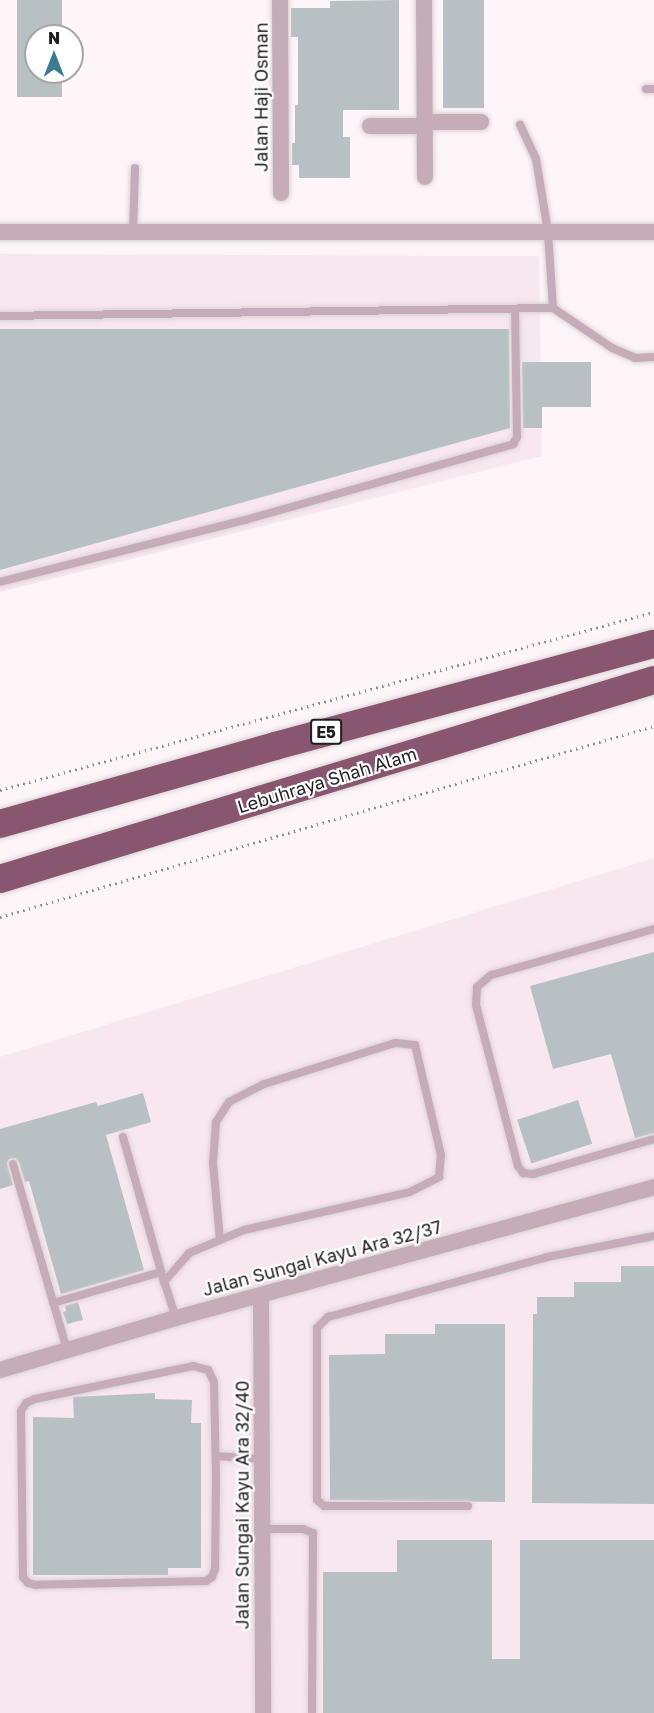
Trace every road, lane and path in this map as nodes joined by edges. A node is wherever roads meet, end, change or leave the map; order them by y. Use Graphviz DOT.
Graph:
graph roads {
  1 [pos="280,0"];
  2 [pos="424,0"];
  3 [pos="481,122"];
  4 [pos="425,124"];
  5 [pos="520,125"];
  6 [pos="370,126"];
  7 [pos="135,168"];
  8 [pos="425,177"];
  9 [pos="281,193"];
  10 [pos="0,232"];
  11 [pos="133,232"];
  12 [pos="548,232"];
  13 [pos="654,232"];
  14 [pos="553,308"];
  15 [pos="515,310"];
  16 [pos="0,316"];
  17 [pos="654,357"];
  18 [pos="0,582"];
  19 [pos="654,612"];
  20 [pos="654,644"];
  21 [pos="654,680"];
  22 [pos="654,726"];
  23 [pos="0,790"];
  24 [pos="58,807"];
  25 [pos="0,818"];
  26 [pos="0,824"];
  27 [pos="8,878"];
  28 [pos="0,917"];
  29 [pos="654,929"];
  30 [pos="123,1137"];
  31 [pos="654,1139"];
  32 [pos="13,1164"];
  33 [pos="654,1187"];
  34 [pos="654,1236"];
  35 [pos="219,1240"];
  36 [pos="161,1272"];
  37 [pos="164,1282"];
  38 [pos="261,1296"];
  39 [pos="53,1303"];
  40 [pos="176,1318"];
  41 [pos="66,1350"];
  42 [pos="0,1370"];
  43 [pos="216,1456"];
  44 [pos="261,1459"];
  45 [pos="468,1506"];
  46 [pos="262,1529"];
  47 [pos="263,1713"];
  48 [pos="312,1713"];
  1 -- 9 [label="street, Jalan Haji Osman"];
  2 -- 4 [label="street"];
  3 -- 4 [label="street"];
  4 -- 6 [label="street"];
  4 -- 8 [label="street"];
  5 -- 12 [label="lane"];
  7 -- 11 [label="lane"];
  10 -- 11 [label="street"];
  11 -- 12 [label="street"];
  12 -- 13 [label="street"];
  12 -- 14 [label="lane"];
  14 -- 15 [label="lane"];
  14 -- 17 [label="lane"];
  15 -- 16 [label="lane"];
  15 -- 18 [label="lane"];
  19 -- 23 [label="path"];
  20 -- 24 [label="highway, E5"];
  21 -- 27 [label="highway, Lebuhraya Shah Alam"];
  22 -- 28 [label="path"];
  24 -- 25 [label="highway"];
  24 -- 26 [label="highway, E5"];
  29 -- 31 [label="lane"];
  30 -- 36 [label="lane"];
  32 -- 39 [label="lane"];
  33 -- 38 [label="street, Jalan Sungai Kayu Ara 32/37"];
  34 -- 45 [label="lane"];
  35 -- 35 [label="lane"];
  35 -- 37 [label="lane"];
  36 -- 37 [label="lane"];
  36 -- 39 [label="lane"];
  37 -- 40 [label="lane"];
  38 -- 40 [label="street, Jalan Sungai Kayu Ara 32/37"];
  38 -- 44 [label="street, Jalan Sungai Kayu Ara 32/40"];
  39 -- 41 [label="lane"];
  40 -- 41 [label="street, Jalan Sungai Kayu Ara 32/37"];
  41 -- 42 [label="street, Jalan Sungai Kayu Ara 32/37"];
  43 -- 43 [label="lane"];
  43 -- 44 [label="lane"];
  44 -- 46 [label="street, Jalan Sungai Kayu Ara 32/40"];
  46 -- 47 [label="street, Jalan Sungai Kayu Ara 32/40"];
  46 -- 48 [label="lane"];
}
